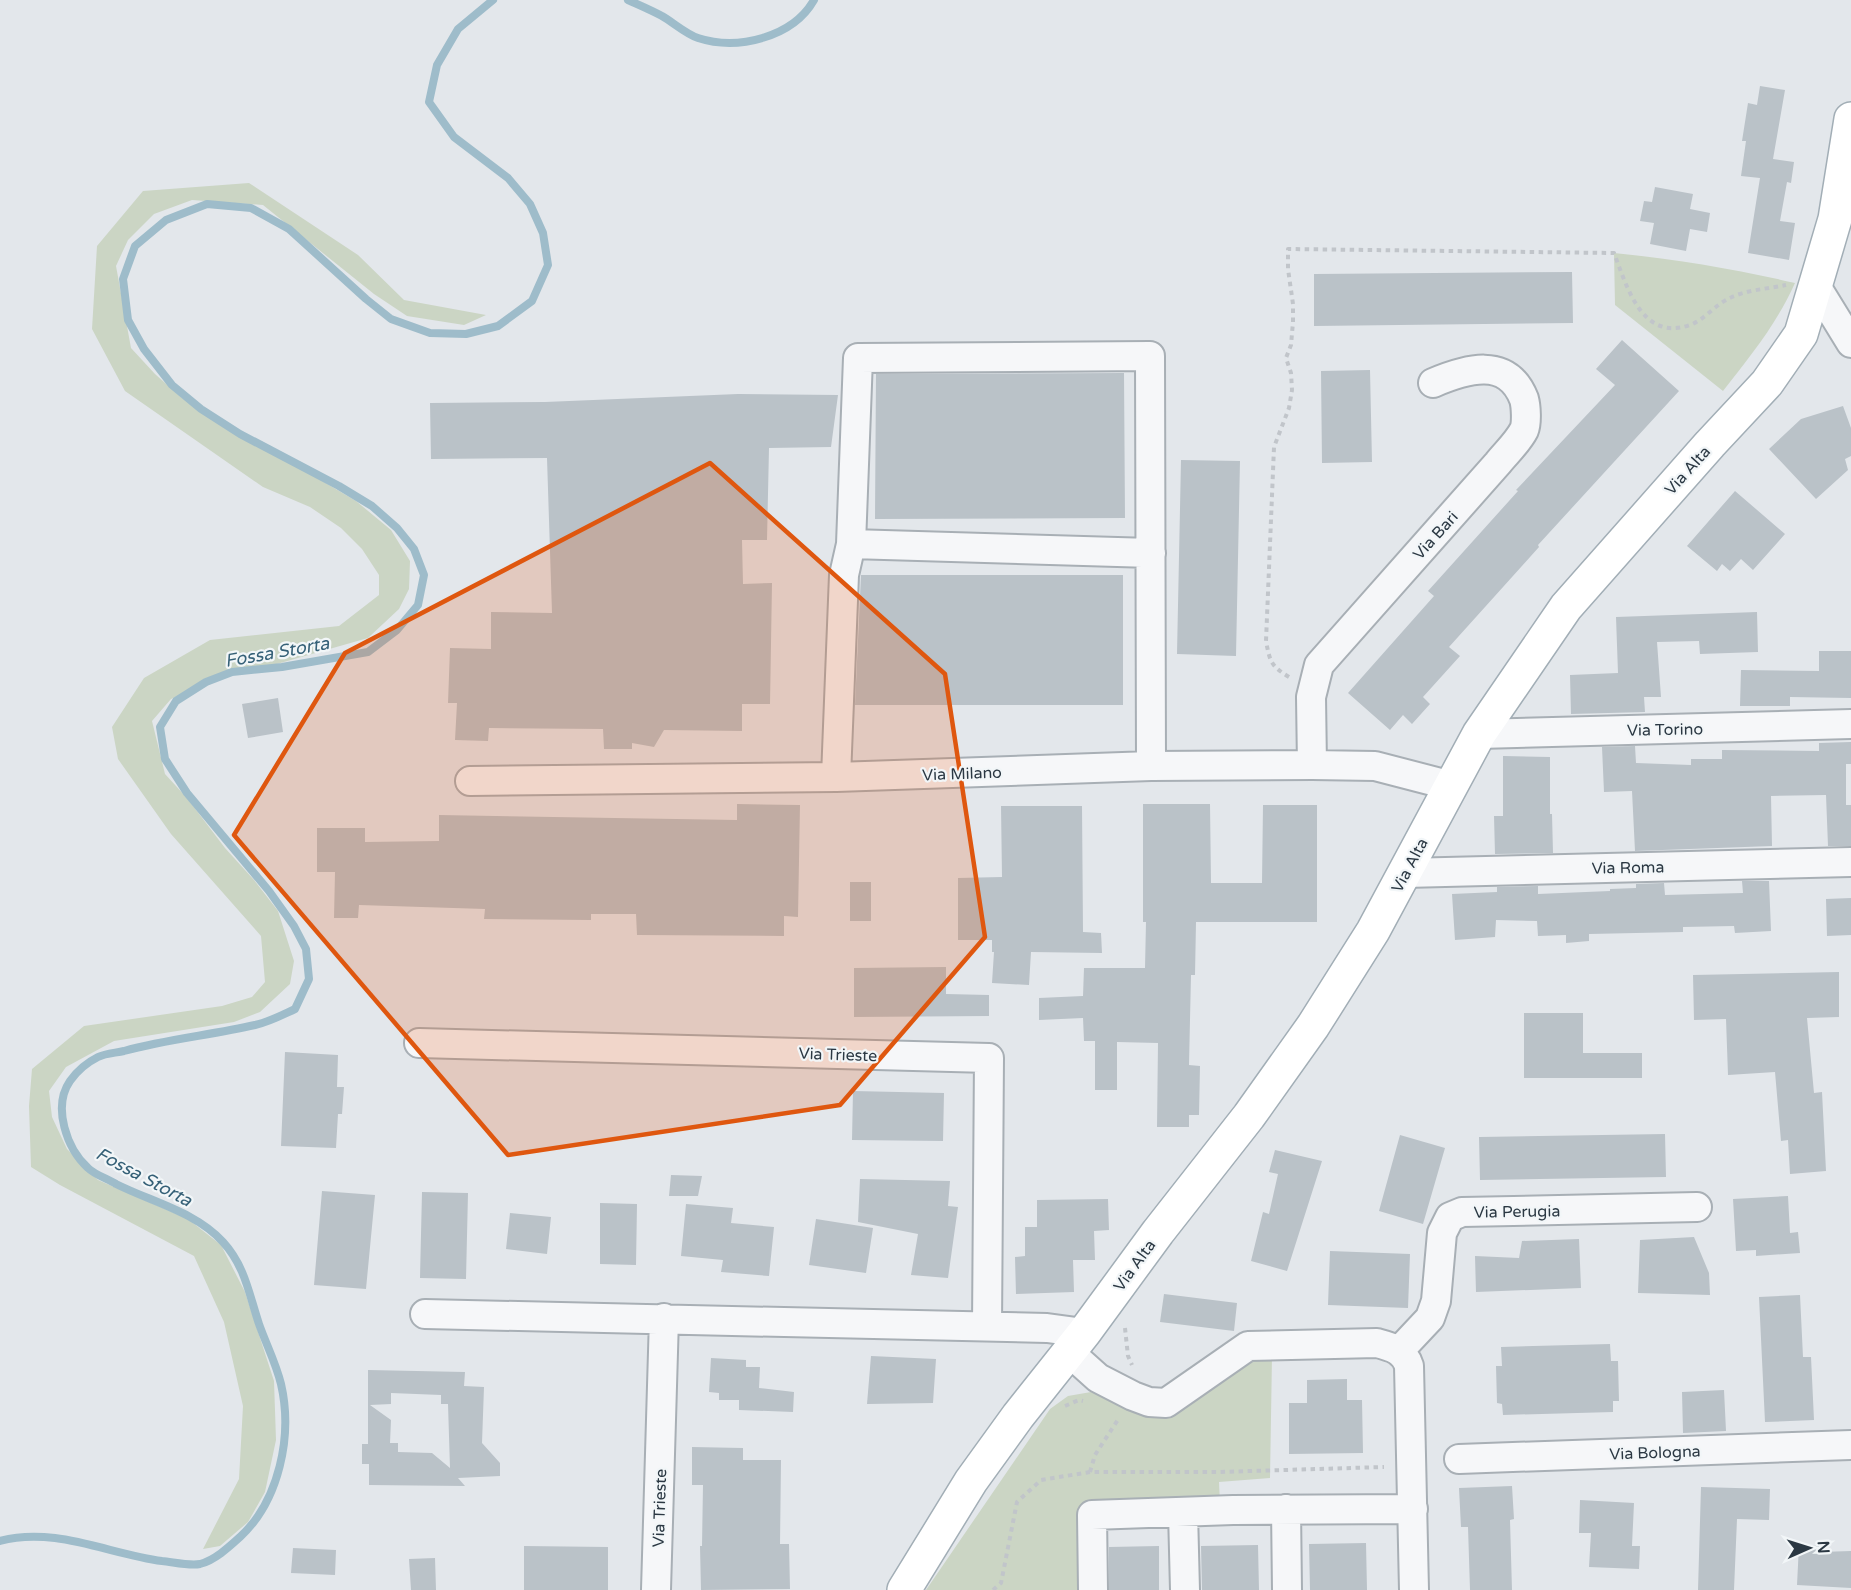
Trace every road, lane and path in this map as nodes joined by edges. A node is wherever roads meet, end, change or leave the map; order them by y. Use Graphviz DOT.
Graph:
graph roads {
  1 [pos="1851,119"];
  2 [pos="1816,286"];
  3 [pos="1851,343"];
  4 [pos="1433,383"];
  5 [pos="851,544"];
  6 [pos="1151,553"];
  7 [pos="1851,724"];
  8 [pos="1479,734"];
  9 [pos="1312,765"];
  10 [pos="1151,766"];
  11 [pos="836,777"];
  12 [pos="470,781"];
  13 [pos="1452,786"];
  14 [pos="1851,862"];
  15 [pos="1405,873"];
  16 [pos="419,1043"];
  17 [pos="1697,1207"];
  18 [pos="425,1314"];
  19 [pos="664,1318"];
  20 [pos="987,1326"];
  21 [pos="1077,1342"];
  22 [pos="1400,1351"];
  23 [pos="1086,1401"];
  24 [pos="1062,1408"];
  25 [pos="1851,1445"];
  26 [pos="1459,1459"];
  27 [pos="1394,1467"];
  28 [pos="1218,1472"];
  29 [pos="1286,1509"];
  30 [pos="1413,1509"];
  31 [pos="1183,1512"];
  32 [pos="656,1590"];
  33 [pos="904,1590"];
  34 [pos="1093,1590"];
  35 [pos="1185,1590"];
  36 [pos="1287,1590"];
  37 [pos="1414,1590"];
  1 -- 2 [label="main road, Via Alta"];
  2 -- 3 [label="street"];
  2 -- 8 [label="main road, Via Alta"];
  4 -- 9 [label="street, Via Bari"];
  5 -- 6 [label="street"];
  5 -- 6 [label="street"];
  5 -- 11 [label="street"];
  6 -- 10 [label="street"];
  7 -- 8 [label="street, Via Torino"];
  8 -- 13 [label="main road, Via Alta"];
  9 -- 10 [label="street, Via Milano"];
  9 -- 13 [label="street, Via Milano"];
  10 -- 11 [label="street, Via Milano"];
  11 -- 12 [label="street, Via Milano"];
  13 -- 15 [label="main road, Via Alta"];
  14 -- 15 [label="street, Via Roma"];
  15 -- 21 [label="main road, Via Alta"];
  16 -- 20 [label="street, Via Trieste"];
  17 -- 22 [label="street, Via Perugia"];
  18 -- 19 [label="street"];
  19 -- 20 [label="street"];
  19 -- 32 [label="street, Via Trieste"];
  20 -- 21 [label="street"];
  21 -- 22 [label="street"];
  21 -- 33 [label="main road, Via Alta"];
  22 -- 30 [label="street"];
  23 -- 24 [label="path"];
  25 -- 26 [label="street, Via Bologna"];
  27 -- 28 [label="path"];
  29 -- 30 [label="street"];
  29 -- 31 [label="street"];
  29 -- 36 [label="street"];
  30 -- 37 [label="street"];
  31 -- 34 [label="street"];
  31 -- 35 [label="street"];
}
